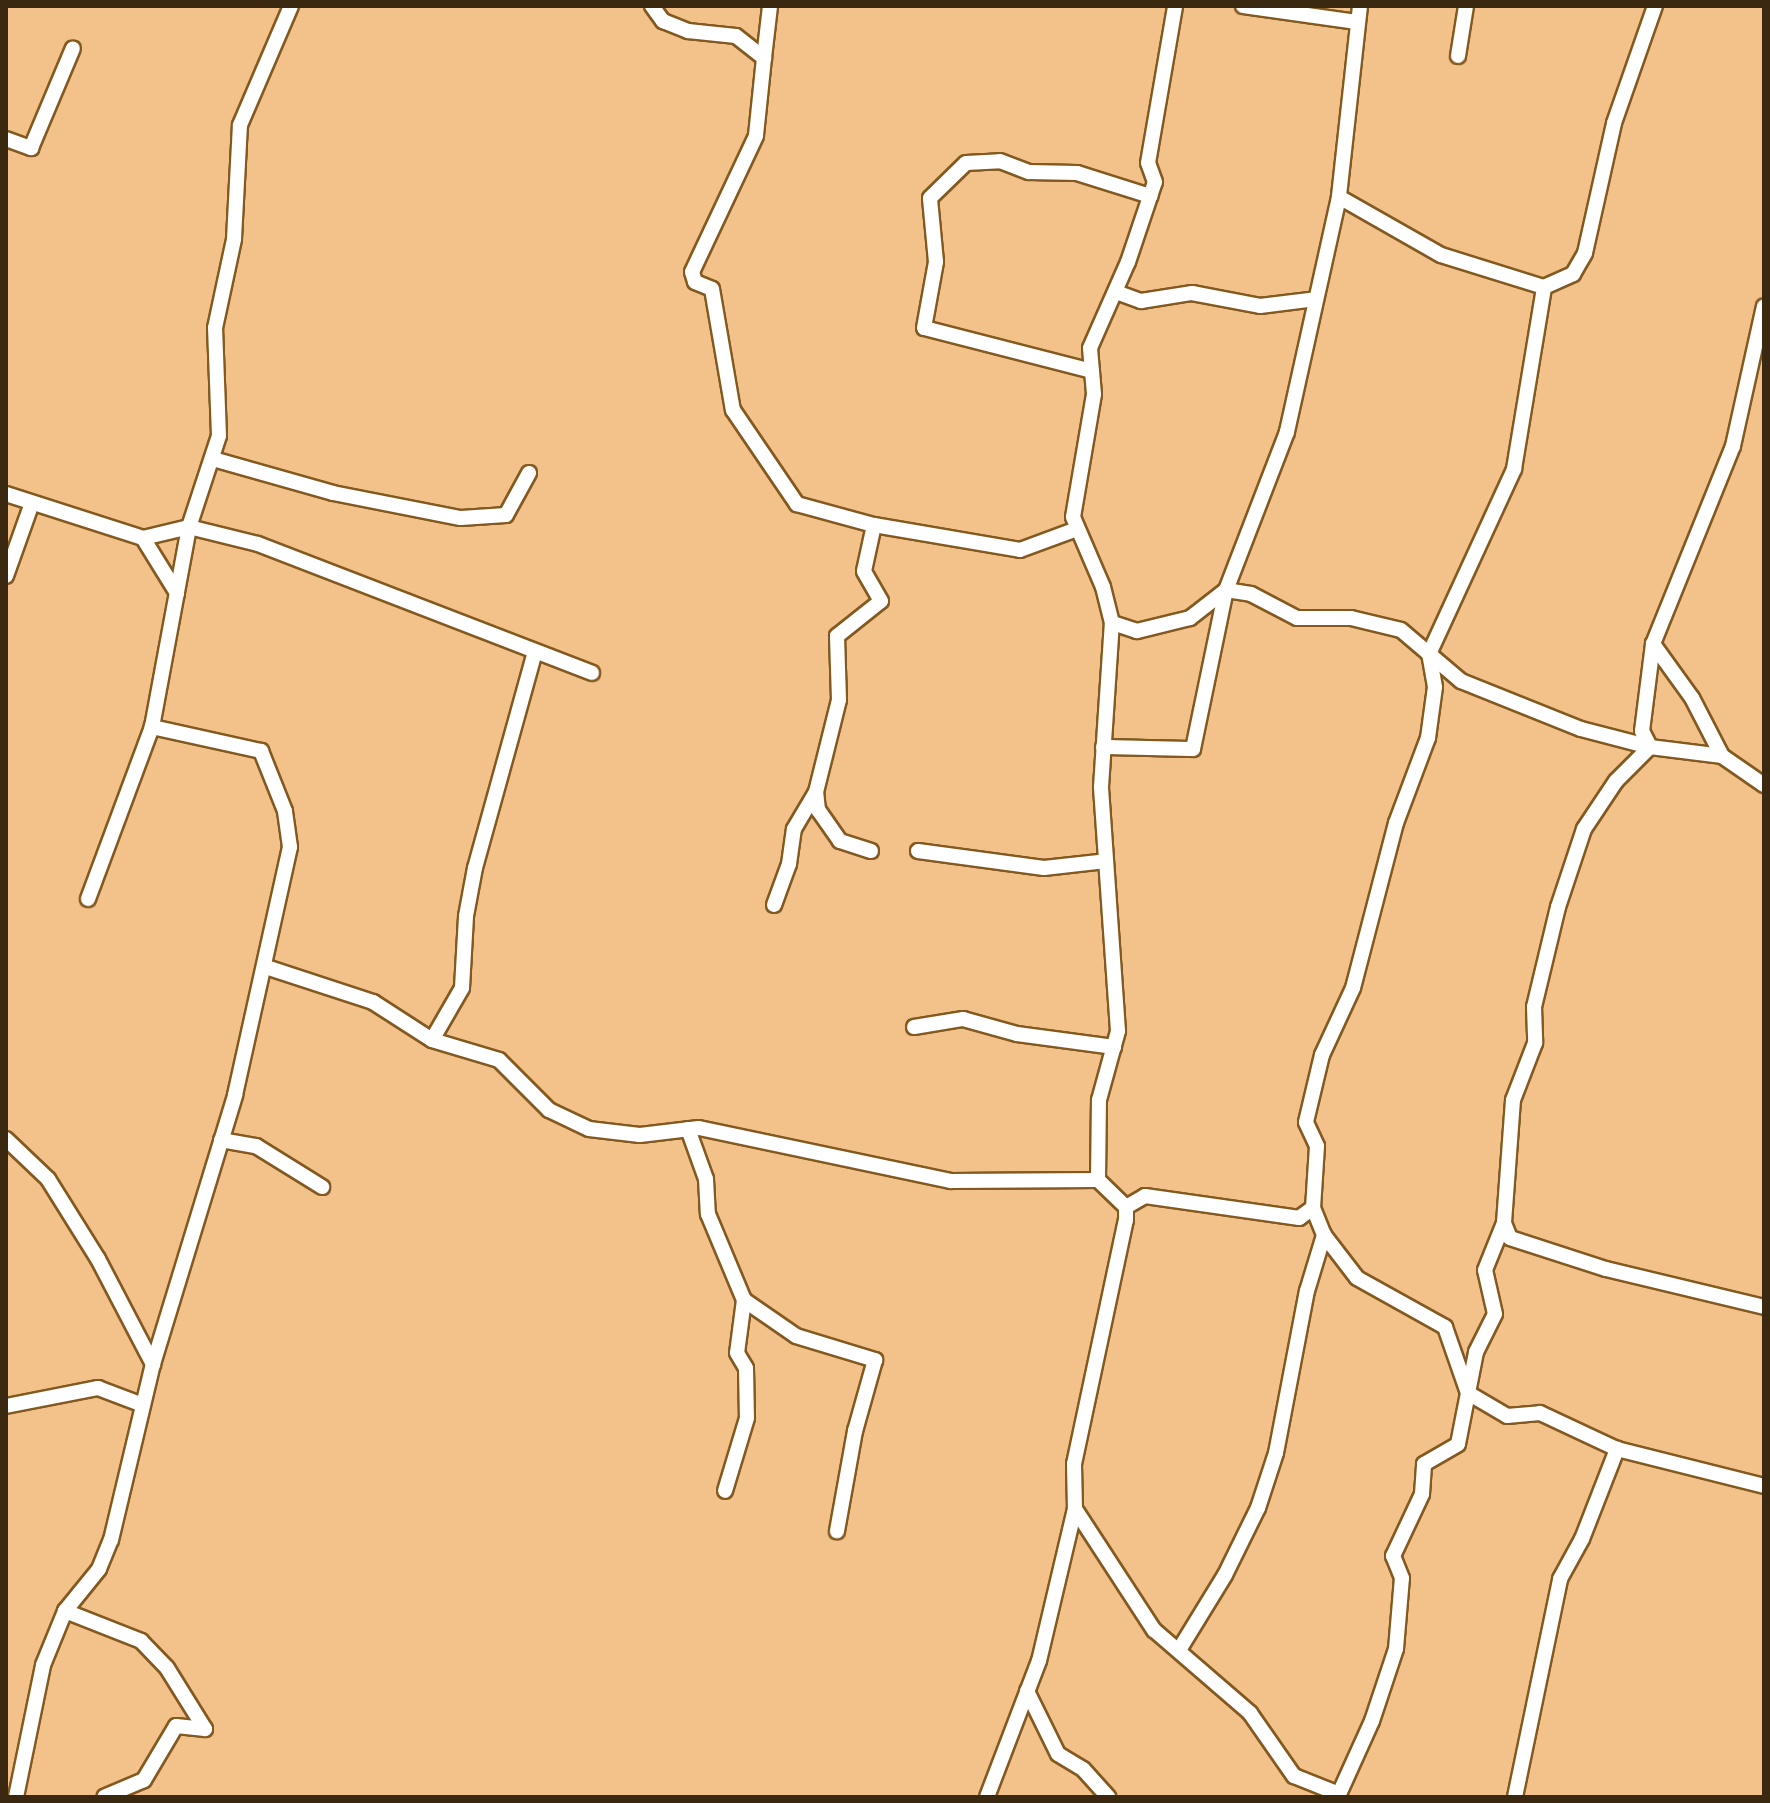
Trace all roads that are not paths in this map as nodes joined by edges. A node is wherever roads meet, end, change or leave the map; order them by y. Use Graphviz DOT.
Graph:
graph roads {
  1 [pos="291,6"];
  2 [pos="652,6"];
  3 [pos="770,6"];
  4 [pos="1175,6"];
  5 [pos="1243,6"];
  6 [pos="1360,6"];
  7 [pos="1466,6"];
  8 [pos="1655,6"];
  9 [pos="1357,22"];
  10 [pos="73,48"];
  11 [pos="1458,56"];
  12 [pos="764,58"];
  13 [pos="6,139"];
  14 [pos="1150,196"];
  15 [pos="1339,197"];
  16 [pos="1544,287"];
  17 [pos="1116,292"];
  18 [pos="1316,299"];
  19 [pos="1764,306"];
  20 [pos="1092,371"];
  21 [pos="1749,373"];
  22 [pos="1764,378"];
  23 [pos="213,459"];
  24 [pos="529,473"];
  25 [pos="6,494"];
  26 [pos="32,503"];
  27 [pos="874,525"];
  28 [pos="189,527"];
  29 [pos="1077,529"];
  30 [pos="143,538"];
  31 [pos="6,576"];
  32 [pos="1226,590"];
  33 [pos="177,593"];
  34 [pos="1112,623"];
  35 [pos="1653,644"];
  36 [pos="535,652"];
  37 [pos="1429,654"];
  38 [pos="592,673"];
  39 [pos="152,727"];
  40 [pos="1103,747"];
  41 [pos="1650,747"];
  42 [pos="1722,756"];
  43 [pos="1764,785"];
  44 [pos="816,792"];
  45 [pos="871,851"];
  46 [pos="918,851"];
  47 [pos="1106,861"];
  48 [pos="88,899"];
  49 [pos="774,905"];
  50 [pos="266,967"];
  51 [pos="914,1027"];
  52 [pos="432,1040"];
  53 [pos="1114,1047"];
  54 [pos="688,1129"];
  55 [pos="6,1139"];
  56 [pos="221,1140"];
  57 [pos="1098,1180"];
  58 [pos="322,1187"];
  59 [pos="1126,1207"];
  60 [pos="1313,1208"];
  61 [pos="1504,1223"];
  62 [pos="1324,1235"];
  63 [pos="744,1300"];
  64 [pos="1764,1307"];
  65 [pos="153,1364"];
  66 [pos="1468,1393"];
  67 [pos="143,1405"];
  68 [pos="6,1406"];
  69 [pos="1617,1449"];
  70 [pos="1764,1486"];
  71 [pos="725,1491"];
  72 [pos="1075,1509"];
  73 [pos="837,1531"];
  74 [pos="65,1611"];
  75 [pos="1179,1650"];
  76 [pos="1027,1691"];
  77 [pos="16,1797"];
  78 [pos="104,1797"];
  79 [pos="987,1797"];
  80 [pos="1108,1797"];
  81 [pos="1515,1797"];
  1 -- 23 [label="street"];
  2 -- 12 [label="street"];
  3 -- 12 [label="street"];
  4 -- 14 [label="street"];
  5 -- 9 [label="street"];
  6 -- 9 [label="street"];
  7 -- 11 [label="street"];
  8 -- 16 [label="street"];
  9 -- 15 [label="street"];
  10 -- 13 [label="street"];
  12 -- 27 [label="street"];
  14 -- 17 [label="street"];
  14 -- 20 [label="street"];
  15 -- 16 [label="street"];
  15 -- 18 [label="street"];
  16 -- 37 [label="street"];
  17 -- 18 [label="street"];
  17 -- 20 [label="street"];
  18 -- 32 [label="street"];
  19 -- 21 [label="street"];
  20 -- 29 [label="street"];
  21 -- 22 [label="street"];
  21 -- 35 [label="street"];
  23 -- 24 [label="street"];
  23 -- 28 [label="street"];
  25 -- 26 [label="street"];
  26 -- 30 [label="street"];
  26 -- 31 [label="street"];
  27 -- 29 [label="street"];
  27 -- 44 [label="street"];
  28 -- 30 [label="street"];
  28 -- 33 [label="street"];
  28 -- 36 [label="street"];
  29 -- 34 [label="street"];
  30 -- 33 [label="street"];
  32 -- 34 [label="street"];
  32 -- 37 [label="street"];
  32 -- 40 [label="street"];
  33 -- 39 [label="street"];
  34 -- 40 [label="street"];
  35 -- 41 [label="street"];
  35 -- 42 [label="street"];
  36 -- 38 [label="street"];
  36 -- 52 [label="street"];
  37 -- 41 [label="street"];
  37 -- 60 [label="street"];
  39 -- 48 [label="street"];
  39 -- 50 [label="street"];
  40 -- 47 [label="street"];
  41 -- 42 [label="street"];
  41 -- 61 [label="street"];
  42 -- 43 [label="street"];
  44 -- 45 [label="street"];
  44 -- 49 [label="street"];
  46 -- 47 [label="street"];
  47 -- 53 [label="street"];
  50 -- 52 [label="street"];
  50 -- 56 [label="street"];
  51 -- 53 [label="street"];
  52 -- 54 [label="street"];
  53 -- 57 [label="street"];
  54 -- 57 [label="street"];
  54 -- 63 [label="street"];
  55 -- 65 [label="street"];
  56 -- 58 [label="street"];
  56 -- 65 [label="street"];
  57 -- 59 [label="street"];
  59 -- 60 [label="street"];
  59 -- 72 [label="street"];
  60 -- 62 [label="street"];
  61 -- 64 [label="street"];
  61 -- 66 [label="street"];
  62 -- 66 [label="street"];
  62 -- 75 [label="street"];
  63 -- 71 [label="street"];
  63 -- 73 [label="street"];
  65 -- 67 [label="street"];
  66 -- 69 [label="street"];
  66 -- 75 [label="street"];
  67 -- 68 [label="street"];
  67 -- 74 [label="street"];
  69 -- 70 [label="street"];
  69 -- 81 [label="street"];
  72 -- 75 [label="street"];
  72 -- 76 [label="street"];
  74 -- 77 [label="street"];
  74 -- 78 [label="street"];
  76 -- 79 [label="street"];
  76 -- 80 [label="street"];
}
